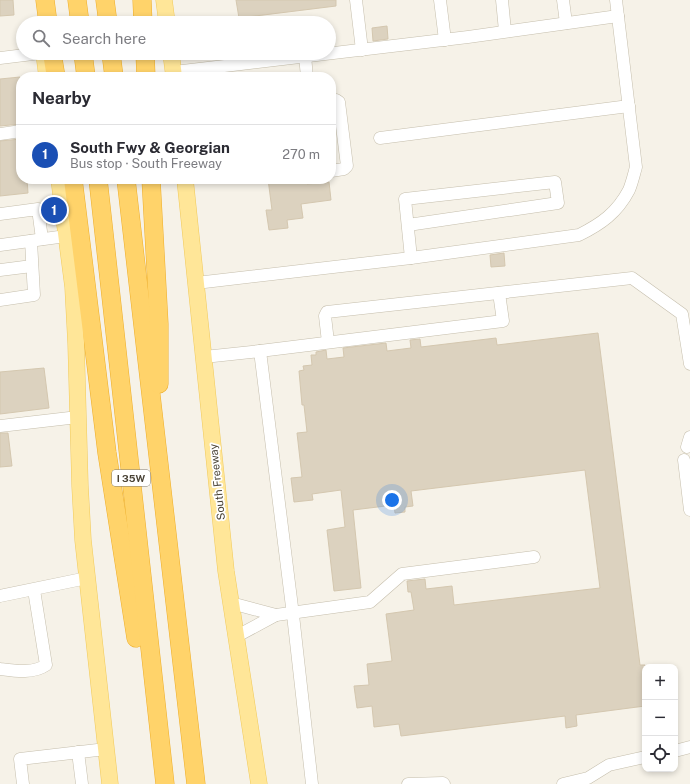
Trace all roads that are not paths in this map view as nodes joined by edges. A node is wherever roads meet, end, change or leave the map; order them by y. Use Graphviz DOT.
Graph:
graph roads {
  1 [pos="37,0"];
  2 [pos="45,0"];
  3 [pos="77,0"];
  4 [pos="105,0"];
  5 [pos="142,0"];
  6 [pos="164,0"];
  7 [pos="356,0"];
  8 [pos="440,0"];
  9 [pos="502,0"];
  10 [pos="563,0"];
  11 [pos="616,0"];
  12 [pos="39,16"];
  13 [pos="47,16"];
  14 [pos="79,16"];
  15 [pos="107,16"];
  16 [pos="143,16"];
  17 [pos="166,16"];
  18 [pos="618,16"];
  19 [pos="566,23"];
  20 [pos="505,32"];
  21 [pos="445,40"];
  22 [pos="362,50"];
  23 [pos="336,53"];
  24 [pos="16,56"];
  25 [pos="0,58"];
  26 [pos="43,60"];
  27 [pos="53,60"];
  28 [pos="85,60"];
  29 [pos="112,60"];
  30 [pos="145,60"];
  31 [pos="172,60"];
  32 [pos="277,60"];
  33 [pos="305,60"];
  34 [pos="46,72"];
  35 [pos="55,72"];
  36 [pos="86,72"];
  37 [pos="113,72"];
  38 [pos="146,72"];
  39 [pos="174,72"];
  40 [pos="195,72"];
  41 [pos="306,72"];
  42 [pos="336,100"];
  43 [pos="629,106"];
  44 [pos="16,132"];
  45 [pos="0,134"];
  46 [pos="380,138"];
  47 [pos="336,171"];
  48 [pos="60,184"];
  49 [pos="74,184"];
  50 [pos="99,184"];
  51 [pos="127,184"];
  52 [pos="151,184"];
  53 [pos="186,184"];
  54 [pos="0,214"];
  55 [pos="408,225"];
  56 [pos="66,236"];
  57 [pos="36,240"];
  58 [pos="0,245"];
  59 [pos="411,258"];
  60 [pos="32,266"];
  61 [pos="0,270"];
  62 [pos="196,283"];
  63 [pos="499,293"];
  64 [pos="0,300"];
  65 [pos="322,343"];
  66 [pos="260,351"];
  67 [pos="204,357"];
  68 [pos="690,364"];
  69 [pos="78,417"];
  70 [pos="0,426"];
  71 [pos="157,442"];
  72 [pos="684,460"];
  73 [pos="690,510"];
  74 [pos="534,557"];
  75 [pos="87,578"];
  76 [pos="34,590"];
  77 [pos="0,596"];
  78 [pos="232,603"];
  79 [pos="292,613"];
  80 [pos="276,615"];
  81 [pos="237,636"];
  82 [pos="0,669"];
  83 [pos="690,747"];
  84 [pos="106,749"];
  85 [pos="678,749"];
  86 [pos="78,752"];
  87 [pos="642,758"];
  88 [pos="165,780"];
  89 [pos="23,784"];
  90 [pos="82,784"];
  91 [pos="110,784"];
  92 [pos="196,784"];
  93 [pos="260,784"];
  94 [pos="312,784"];
  95 [pos="408,784"];
  96 [pos="444,784"];
  97 [pos="563,784"];
  1 -- 12 [label="main road"];
  2 -- 13 [label="highway"];
  3 -- 14 [label="highway"];
  4 -- 15 [label="highway"];
  5 -- 16 [label="highway"];
  6 -- 17 [label="main road"];
  7 -- 22 [label="street"];
  8 -- 21 [label="street"];
  9 -- 20 [label="street"];
  10 -- 19 [label="street"];
  11 -- 18 [label="street"];
  18 -- 19 [label="street"];
  18 -- 43 [label="street"];
  19 -- 20 [label="street"];
  20 -- 21 [label="street"];
  21 -- 22 [label="street"];
  22 -- 23 [label="street"];
  24 -- 25 [label="street"];
  26 -- 34 [label="main road"];
  27 -- 35 [label="highway"];
  28 -- 36 [label="highway"];
  29 -- 37 [label="highway"];
  30 -- 38 [label="highway"];
  31 -- 39 [label="main road"];
  32 -- 40 [label="street"];
  33 -- 41 [label="street"];
  42 -- 47 [label="street"];
  43 -- 46 [label="street"];
  43 -- 59 [label="street"];
  44 -- 45 [label="street"];
  48 -- 56 [label="main road"];
  49 -- 88 [label="highway"];
  50 -- 88 [label="highway, I 35W"];
  51 -- 71 [label="highway, I 35W"];
  52 -- 71 [label="highway"];
  53 -- 62 [label="main road, South Freeway"];
  54 -- 57 [label="street"];
  55 -- 55 [label="street"];
  55 -- 59 [label="street"];
  56 -- 57 [label="street"];
  56 -- 69 [label="main road"];
  57 -- 58 [label="street"];
  57 -- 60 [label="street"];
  59 -- 62 [label="street"];
  60 -- 61 [label="street"];
  60 -- 64 [label="street"];
  62 -- 67 [label="main road, South Freeway"];
  63 -- 65 [label="street"];
  63 -- 65 [label="street"];
  63 -- 68 [label="street"];
  65 -- 66 [label="street"];
  66 -- 67 [label="street"];
  66 -- 79 [label="street"];
  67 -- 78 [label="main road, South Freeway"];
  69 -- 70 [label="street"];
  69 -- 75 [label="main road"];
  71 -- 92 [label="highway, I 35W"];
  72 -- 73 [label="street"];
  74 -- 79 [label="street"];
  75 -- 76 [label="street"];
  75 -- 84 [label="main road"];
  76 -- 77 [label="street"];
  76 -- 82 [label="street"];
  78 -- 80 [label="street"];
  78 -- 81 [label="main road, South Freeway"];
  79 -- 80 [label="street"];
  79 -- 94 [label="street"];
  80 -- 81 [label="street"];
  81 -- 93 [label="main road, South Freeway"];
  83 -- 85 [label="street"];
  84 -- 86 [label="street"];
  84 -- 91 [label="main road"];
  86 -- 89 [label="street"];
  86 -- 90 [label="street"];
  87 -- 97 [label="street"];
  95 -- 96 [label="street"];
}
